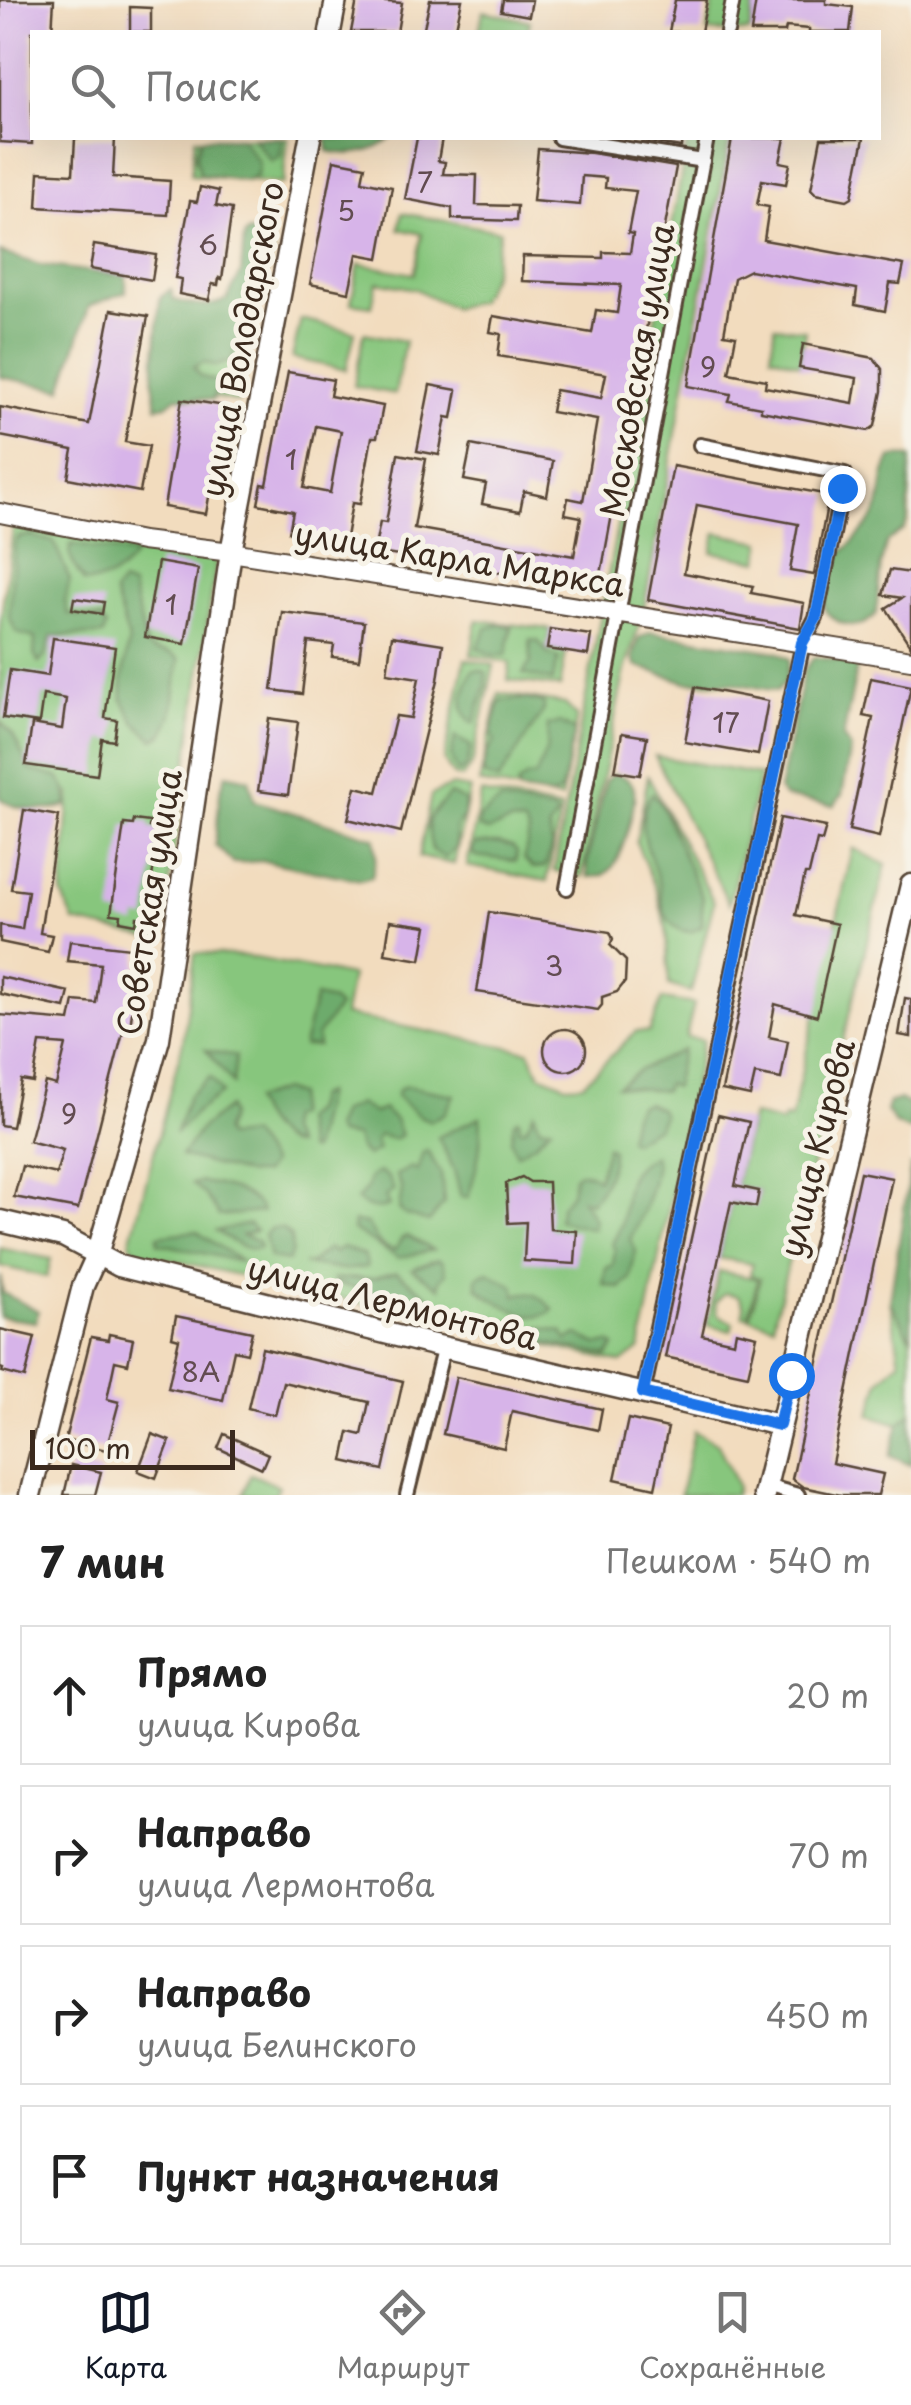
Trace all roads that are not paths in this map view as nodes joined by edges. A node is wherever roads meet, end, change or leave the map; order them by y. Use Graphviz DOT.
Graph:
graph roads {
  1 [pos="336,0"];
  2 [pos="733,0"];
  3 [pos="330,30"];
  4 [pos="727,30"];
  5 [pos="310,140"];
  6 [pos="597,140"];
  7 [pos="707,140"];
  8 [pos="702,161"];
  9 [pos="700,445"];
  10 [pos="0,513"];
  11 [pos="230,552"];
  12 [pos="620,614"];
  13 [pos="802,643"];
  14 [pos="911,660"];
  15 [pos="911,885"];
  16 [pos="567,888"];
  17 [pos="0,1222"];
  18 [pos="97,1254"];
  19 [pos="444,1346"];
  20 [pos="643,1393"];
  21 [pos="779,1425"];
  22 [pos="765,1491"];
  23 [pos="30,1495"];
  24 [pos="407,1495"];
  25 [pos="798,1495"];
  1 -- 3 [label="main road"];
  2 -- 4 [label="street"];
  5 -- 11 [label="main road, улица Володарского"];
  6 -- 8 [label="street"];
  7 -- 8 [label="street, Московская улица"];
  8 -- 12 [label="street, Московская улица"];
  9 -- 13 [label="street"];
  10 -- 11 [label="main road, улица Карла Маркса"];
  11 -- 12 [label="main road, улица Карла Маркса"];
  11 -- 18 [label="main road, Советская улица"];
  12 -- 13 [label="main road, улица Карла Маркса"];
  12 -- 16 [label="street, Московская улица"];
  13 -- 14 [label="main road, улица Карла Маркса"];
  13 -- 20 [label="street"];
  15 -- 21 [label="main road, улица Кирова"];
  17 -- 18 [label="main road, улица Лермонтова"];
  18 -- 19 [label="main road, улица Лермонтова"];
  18 -- 23 [label="main road, Советская улица"];
  19 -- 20 [label="main road, улица Лермонтова"];
  19 -- 24 [label="street"];
  20 -- 21 [label="main road, улица Лермонтова"];
  21 -- 22 [label="main road, улица Кирова"];
  22 -- 25 [label="street"];
}
